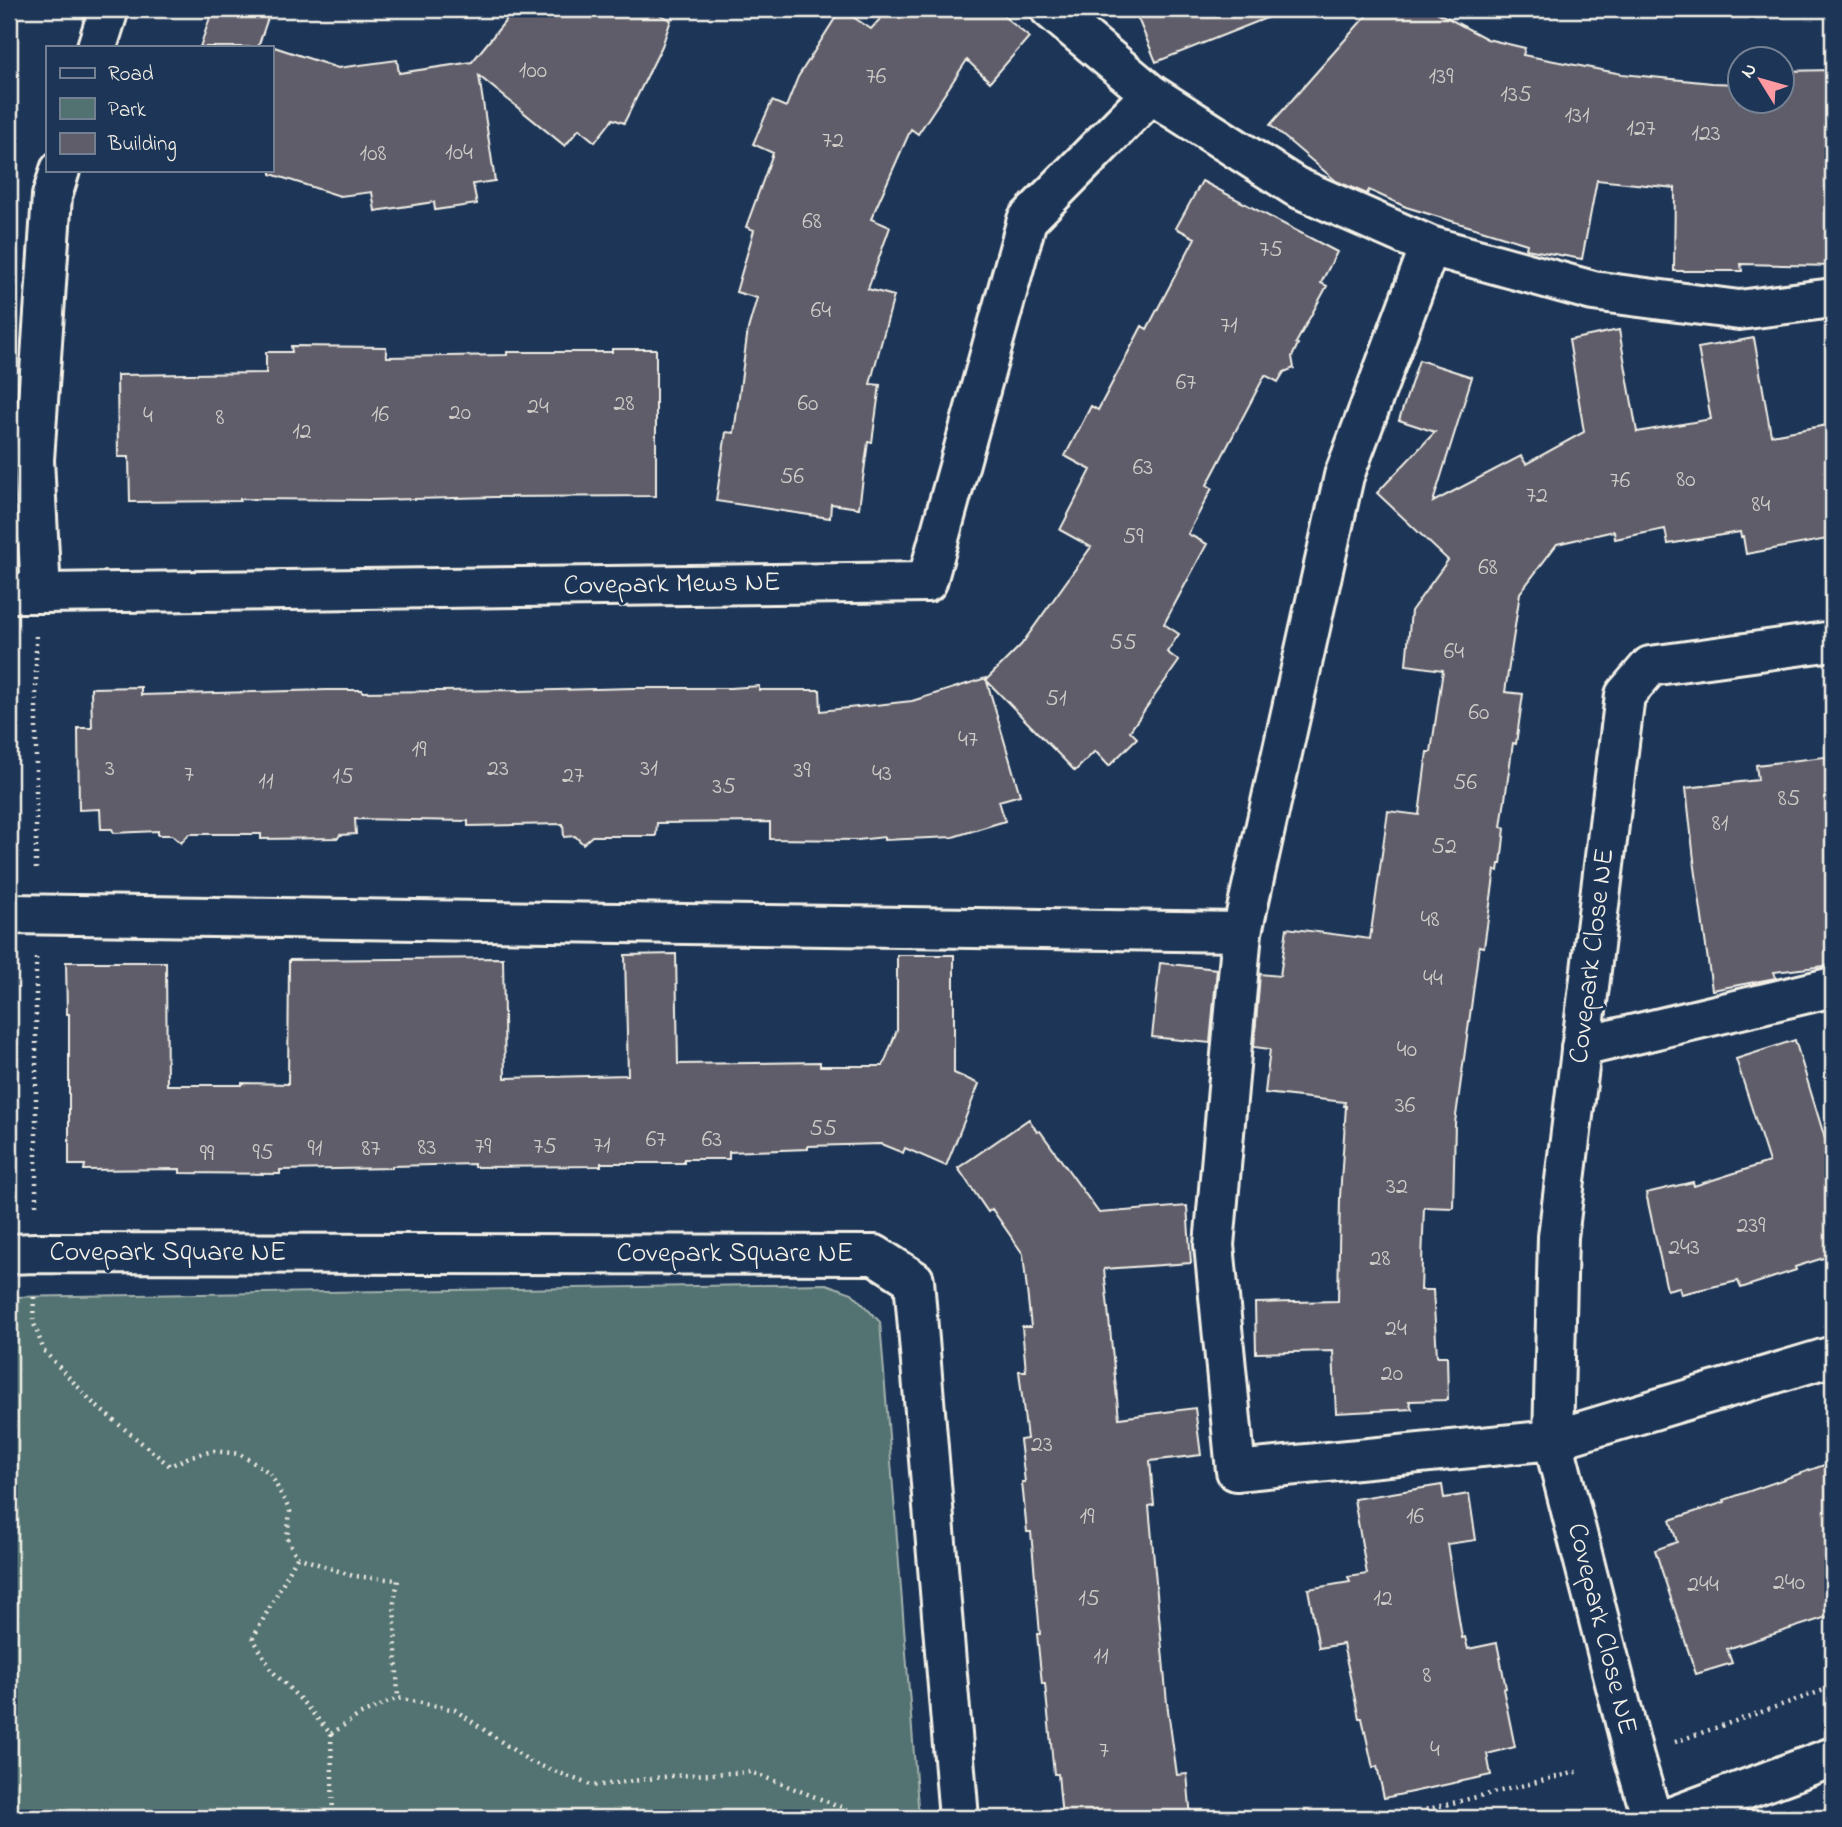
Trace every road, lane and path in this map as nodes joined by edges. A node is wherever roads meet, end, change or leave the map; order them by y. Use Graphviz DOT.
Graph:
graph roads {
  1 [pos="109,9"];
  2 [pos="1050,9"];
  3 [pos="97,46"];
  4 [pos="1151,94"];
  5 [pos="59,172"];
  6 [pos="1430,246"];
  7 [pos="1833,298"];
  8 [pos="25,593"];
  9 [pos="1833,641"];
  10 [pos="9,914"];
  11 [pos="1241,932"];
  12 [pos="1833,986"];
  13 [pos="1581,1047"];
  14 [pos="9,1254"];
  15 [pos="34,1294"];
  16 [pos="1833,1356"];
  17 [pos="1552,1440"];
  18 [pos="297,1557"];
  19 [pos="1833,1687"];
  20 [pos="398,1698"];
  21 [pos="331,1734"];
  22 [pos="1673,1743"];
  23 [pos="1833,1757"];
  24 [pos="1577,1772"];
  25 [pos="333,1818"];
  26 [pos="858,1818"];
  27 [pos="959,1818"];
  28 [pos="1392,1818"];
  29 [pos="1652,1818"];
  30 [pos="1668,1818"];
  1 -- 3 [label="street"];
  2 -- 4 [label="street"];
  4 -- 6 [label="street"];
  4 -- 8 [label="street, Covepark Mews NE"];
  5 -- 8 [label="street"];
  6 -- 7 [label="street"];
  6 -- 11 [label="street"];
  9 -- 13 [label="street, Covepark Close NE"];
  10 -- 11 [label="street"];
  11 -- 17 [label="street"];
  12 -- 13 [label="street"];
  13 -- 17 [label="street, Covepark Close NE"];
  14 -- 27 [label="street, Covepark Square NE"];
  15 -- 18 [label="path"];
  16 -- 17 [label="street"];
  17 -- 29 [label="street, Covepark Close NE"];
  18 -- 20 [label="path"];
  18 -- 21 [label="path"];
  19 -- 22 [label="path"];
  20 -- 21 [label="path"];
  20 -- 26 [label="path"];
  21 -- 25 [label="path"];
  23 -- 30 [label="street"];
  24 -- 28 [label="path"];
}
